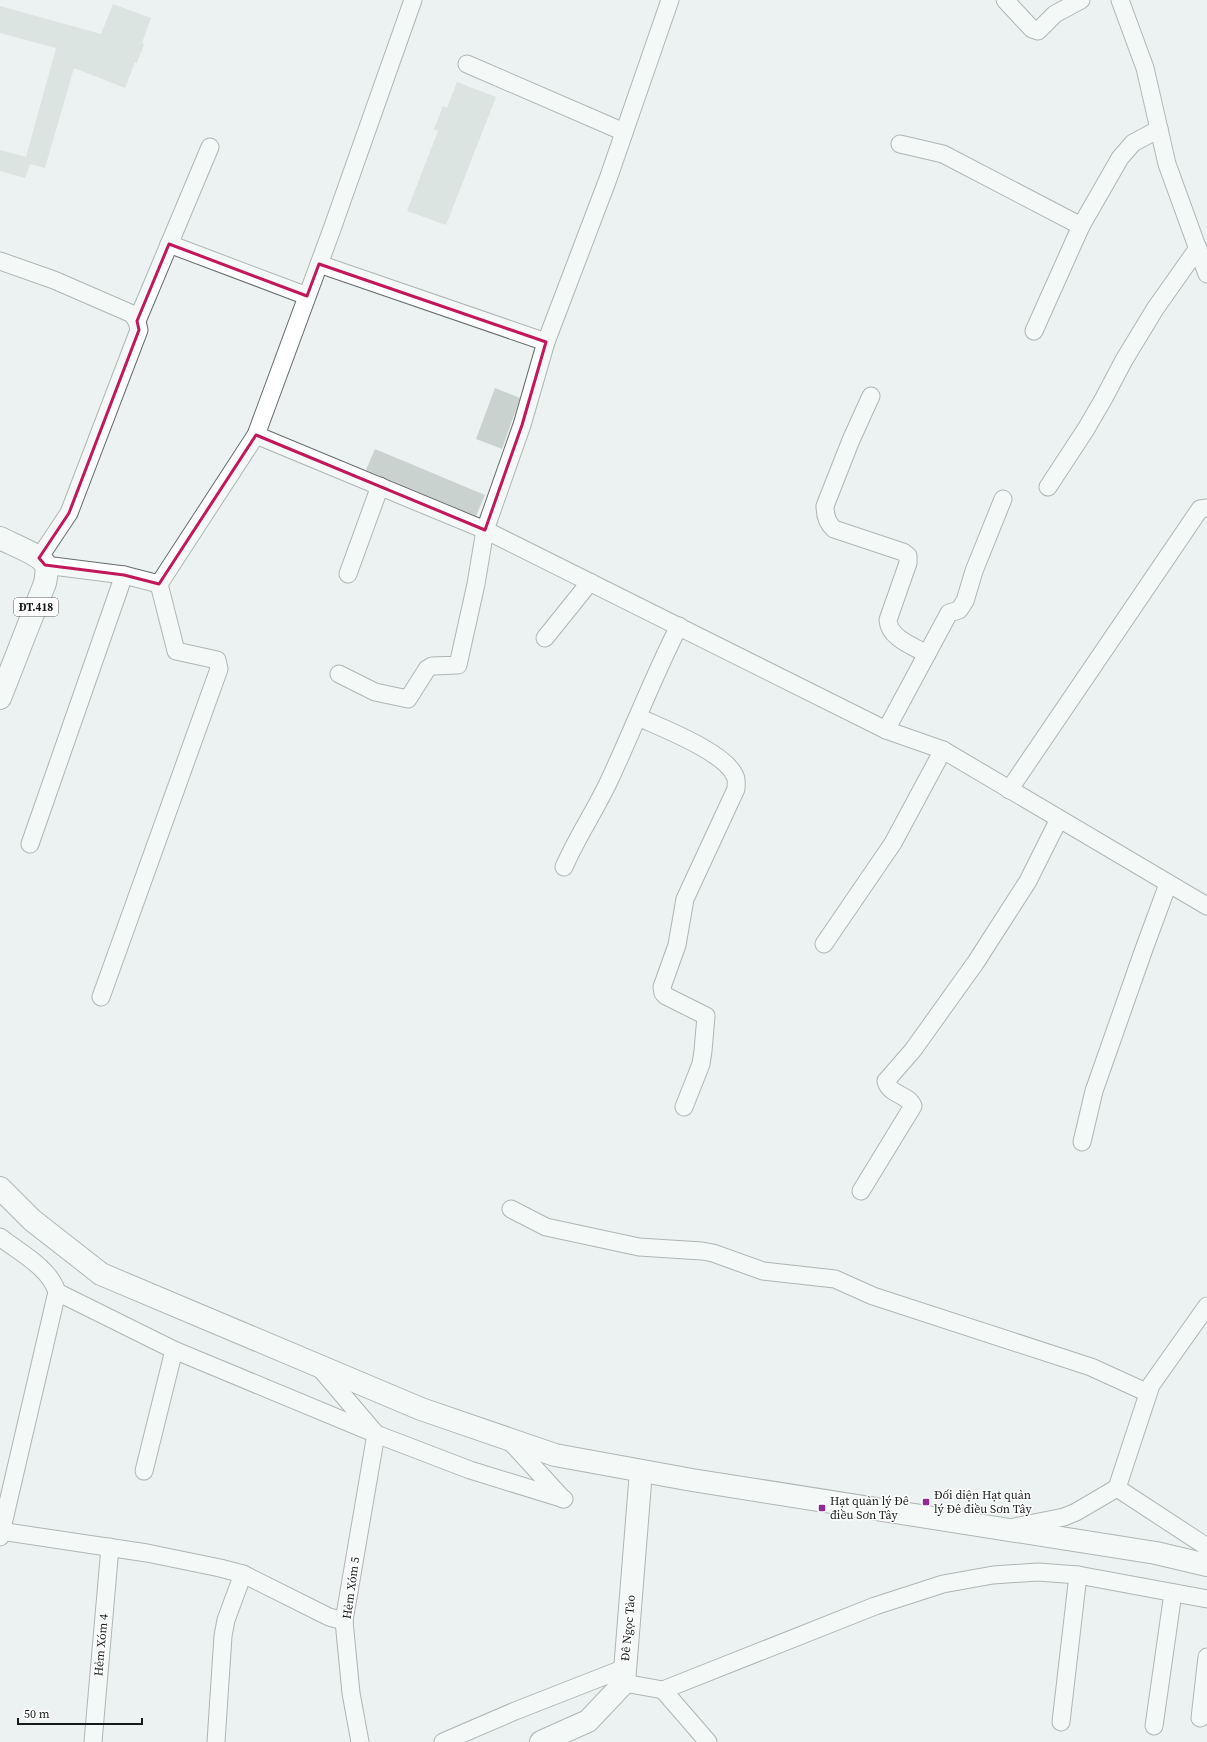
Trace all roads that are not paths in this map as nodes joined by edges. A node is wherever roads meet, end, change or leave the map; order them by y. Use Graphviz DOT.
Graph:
graph roads {
  1 [pos="413,0"];
  2 [pos="670,0"];
  3 [pos="1005,0"];
  4 [pos="1081,0"];
  5 [pos="1120,0"];
  6 [pos="467,64"];
  7 [pos="1159,129"];
  8 [pos="624,132"];
  9 [pos="900,144"];
  10 [pos="210,147"];
  11 [pos="1080,226"];
  12 [pos="169,244"];
  13 [pos="1198,248"];
  14 [pos="0,260"];
  15 [pos="319,264"];
  16 [pos="1207,274"];
  17 [pos="307,296"];
  18 [pos="137,321"];
  19 [pos="1034,331"];
  20 [pos="546,342"];
  21 [pos="871,396"];
  22 [pos="256,435"];
  23 [pos="380,486"];
  24 [pos="1048,487"];
  25 [pos="1003,499"];
  26 [pos="1205,506"];
  27 [pos="485,530"];
  28 [pos="0,538"];
  29 [pos="42,561"];
  30 [pos="348,574"];
  31 [pos="124,575"];
  32 [pos="590,582"];
  33 [pos="159,584"];
  34 [pos="679,626"];
  35 [pos="545,638"];
  36 [pos="927,654"];
  37 [pos="340,674"];
  38 [pos="0,698"];
  39 [pos="638,717"];
  40 [pos="886,730"];
  41 [pos="943,750"];
  42 [pos="1009,790"];
  43 [pos="1059,819"];
  44 [pos="30,844"];
  45 [pos="564,867"];
  46 [pos="1168,884"];
  47 [pos="1207,906"];
  48 [pos="824,944"];
  49 [pos="101,997"];
  50 [pos="684,1107"];
  51 [pos="1082,1142"];
  52 [pos="0,1188"];
  53 [pos="861,1191"];
  54 [pos="511,1208"];
  55 [pos="0,1237"];
  56 [pos="57,1292"];
  57 [pos="1207,1306"];
  58 [pos="174,1350"];
  59 [pos="317,1364"];
  60 [pos="1148,1393"];
  61 [pos="376,1434"];
  62 [pos="508,1439"];
  63 [pos="144,1471"];
  64 [pos="641,1471"];
  65 [pos="1117,1488"];
  66 [pos="1004,1529"];
  67 [pos="0,1531"];
  68 [pos="0,1537"];
  69 [pos="110,1547"];
  70 [pos="1207,1547"];
  71 [pos="1207,1565"];
  72 [pos="243,1574"];
  73 [pos="1078,1575"];
  74 [pos="1173,1593"];
  75 [pos="1207,1599"];
  76 [pos="344,1621"];
  77 [pos="1207,1657"];
  78 [pos="624,1675"];
  79 [pos="663,1690"];
  80 [pos="1200,1718"];
  81 [pos="1061,1722"];
  82 [pos="1154,1726"];
  83 [pos="93,1742"];
  84 [pos="216,1742"];
  85 [pos="360,1742"];
  86 [pos="444,1742"];
  87 [pos="541,1742"];
  88 [pos="708,1742"];
  1 -- 15 [label="street"];
  2 -- 8 [label="street"];
  3 -- 4 [label="street"];
  5 -- 7 [label="street"];
  6 -- 8 [label="street"];
  7 -- 11 [label="street"];
  7 -- 13 [label="street"];
  8 -- 20 [label="street"];
  9 -- 11 [label="street"];
  10 -- 12 [label="street"];
  11 -- 19 [label="street"];
  12 -- 17 [label="street"];
  12 -- 18 [label="street"];
  13 -- 16 [label="street"];
  13 -- 24 [label="street"];
  14 -- 18 [label="street"];
  15 -- 17 [label="street"];
  15 -- 20 [label="street"];
  17 -- 22 [label="street"];
  18 -- 29 [label="street"];
  20 -- 27 [label="street"];
  21 -- 36 [label="street"];
  22 -- 23 [label="street"];
  22 -- 33 [label="street"];
  23 -- 27 [label="street"];
  23 -- 30 [label="street"];
  25 -- 36 [label="street"];
  26 -- 42 [label="street"];
  27 -- 32 [label="street"];
  27 -- 37 [label="street"];
  28 -- 29 [label="main road"];
  29 -- 31 [label="street"];
  29 -- 38 [label="main road, ĐT.418"];
  31 -- 33 [label="street"];
  31 -- 44 [label="street"];
  32 -- 34 [label="street"];
  32 -- 35 [label="street"];
  33 -- 49 [label="street"];
  34 -- 39 [label="street"];
  34 -- 40 [label="street"];
  36 -- 40 [label="street"];
  39 -- 45 [label="street"];
  39 -- 50 [label="street"];
  40 -- 41 [label="street"];
  41 -- 42 [label="street"];
  41 -- 48 [label="street"];
  42 -- 43 [label="street"];
  43 -- 46 [label="street"];
  43 -- 53 [label="street"];
  46 -- 47 [label="street"];
  46 -- 51 [label="street"];
  52 -- 59 [label="main road"];
  54 -- 60 [label="street"];
  55 -- 56 [label="street"];
  56 -- 58 [label="street"];
  56 -- 67 [label="street"];
  57 -- 60 [label="street"];
  58 -- 61 [label="street"];
  58 -- 63 [label="street"];
  59 -- 61 [label="street"];
  59 -- 62 [label="main road"];
  60 -- 65 [label="street"];
  61 -- 62 [label="street"];
  61 -- 76 [label="street, Hẻm Xóm 5"];
  62 -- 64 [label="main road"];
  64 -- 66 [label="main road"];
  64 -- 78 [label="main road, Đê Ngọc Tảo"];
  65 -- 66 [label="street"];
  65 -- 70 [label="street"];
  66 -- 71 [label="main road"];
  67 -- 68 [label="street"];
  67 -- 69 [label="street"];
  69 -- 72 [label="street"];
  69 -- 83 [label="street, Hẻm Xóm 4"];
  72 -- 76 [label="street"];
  72 -- 84 [label="street"];
  73 -- 74 [label="street"];
  73 -- 79 [label="street"];
  73 -- 81 [label="street"];
  74 -- 75 [label="street"];
  74 -- 82 [label="street"];
  76 -- 85 [label="street, Hẻm Xóm 5"];
  77 -- 80 [label="street"];
  78 -- 79 [label="street"];
  78 -- 86 [label="street"];
  78 -- 87 [label="main road"];
  79 -- 88 [label="street"];
}
